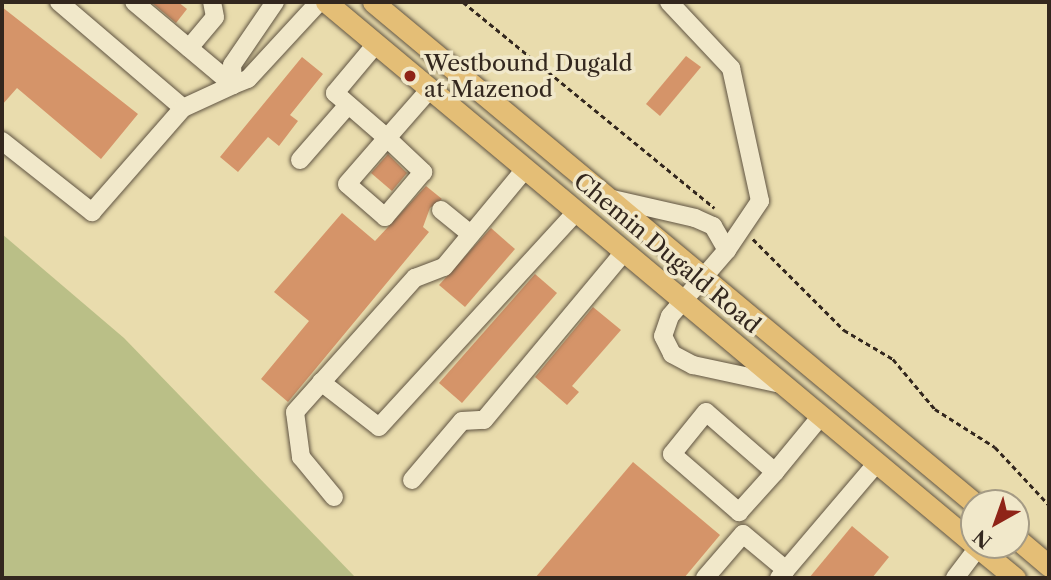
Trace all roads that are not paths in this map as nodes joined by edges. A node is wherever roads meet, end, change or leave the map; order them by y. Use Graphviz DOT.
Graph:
graph roads {
  1 [pos="60,2"];
  2 [pos="134,2"];
  3 [pos="212,2"];
  4 [pos="275,2"];
  5 [pos="319,2"];
  6 [pos="326,2"];
  7 [pos="373,2"];
  8 [pos="391,2"];
  9 [pos="668,2"];
  10 [pos="417,40"];
  11 [pos="376,44"];
  12 [pos="189,48"];
  13 [pos="233,85"];
  14 [pos="430,89"];
  15 [pos="348,105"];
  16 [pos="183,108"];
  17 [pos="387,138"];
  18 [pos="2,141"];
  19 [pos="300,160"];
  20 [pos="525,169"];
  21 [pos="608,198"];
  22 [pos="442,210"];
  23 [pos="576,212"];
  24 [pos="471,234"];
  25 [pos="727,250"];
  26 [pos="625,251"];
  27 [pos="704,277"];
  28 [pos="683,301"];
  29 [pos="321,382"];
  30 [pos="782,384"];
  31 [pos="821,416"];
  32 [pos="877,463"];
  33 [pos="775,472"];
  34 [pos="412,480"];
  35 [pos="960,491"];
  36 [pos="334,497"];
  37 [pos="739,512"];
  38 [pos="960,532"];
  39 [pos="743,534"];
  40 [pos="1030,550"];
  41 [pos="967,559"];
  42 [pos="989,559"];
  43 [pos="1049,566"];
  44 [pos="783,574"];
  45 [pos="1003,575"];
  46 [pos="705,578"];
  47 [pos="955,578"];
  1 -- 16 [label="lane"];
  2 -- 12 [label="lane"];
  3 -- 12 [label="lane"];
  4 -- 13 [label="lane"];
  5 -- 13 [label="lane"];
  6 -- 11 [label="main road, Chemin Dugald Road"];
  7 -- 10 [label="main road, Chemin Dugald Road"];
  8 -- 10 [label="main road"];
  9 -- 25 [label="lane"];
  10 -- 21 [label="main road, Chemin Dugald Road"];
  11 -- 14 [label="main road, Chemin Dugald Road"];
  11 -- 15 [label="lane"];
  12 -- 13 [label="lane"];
  13 -- 16 [label="lane"];
  14 -- 17 [label="lane"];
  14 -- 20 [label="main road, Chemin Dugald Road"];
  15 -- 17 [label="lane"];
  15 -- 19 [label="lane"];
  16 -- 18 [label="lane"];
  17 -- 17 [label="lane"];
  20 -- 23 [label="main road, Chemin Dugald Road"];
  20 -- 24 [label="lane"];
  21 -- 25 [label="lane"];
  21 -- 27 [label="main road, Chemin Dugald Road"];
  22 -- 24 [label="lane"];
  23 -- 26 [label="main road, Chemin Dugald Road"];
  23 -- 29 [label="lane"];
  24 -- 29 [label="lane"];
  25 -- 27 [label="lane"];
  26 -- 28 [label="main road, Chemin Dugald Road"];
  26 -- 34 [label="lane"];
  27 -- 28 [label="lane"];
  27 -- 35 [label="main road, Chemin Dugald Road"];
  28 -- 30 [label="main road, Chemin Dugald Road"];
  28 -- 30 [label="lane"];
  29 -- 36 [label="lane"];
  30 -- 31 [label="main road, Chemin Dugald Road"];
  31 -- 32 [label="main road, Chemin Dugald Road"];
  31 -- 33 [label="lane"];
  32 -- 38 [label="main road, Chemin Dugald Road"];
  32 -- 44 [label="lane"];
  33 -- 37 [label="lane"];
  33 -- 37 [label="lane"];
  37 -- 39 [label="lane"];
  39 -- 44 [label="lane"];
  39 -- 46 [label="lane"];
  40 -- 43 [label="main road"];
  41 -- 47 [label="lane"];
  42 -- 45 [label="main road, Chemin Dugald Road"];
}
